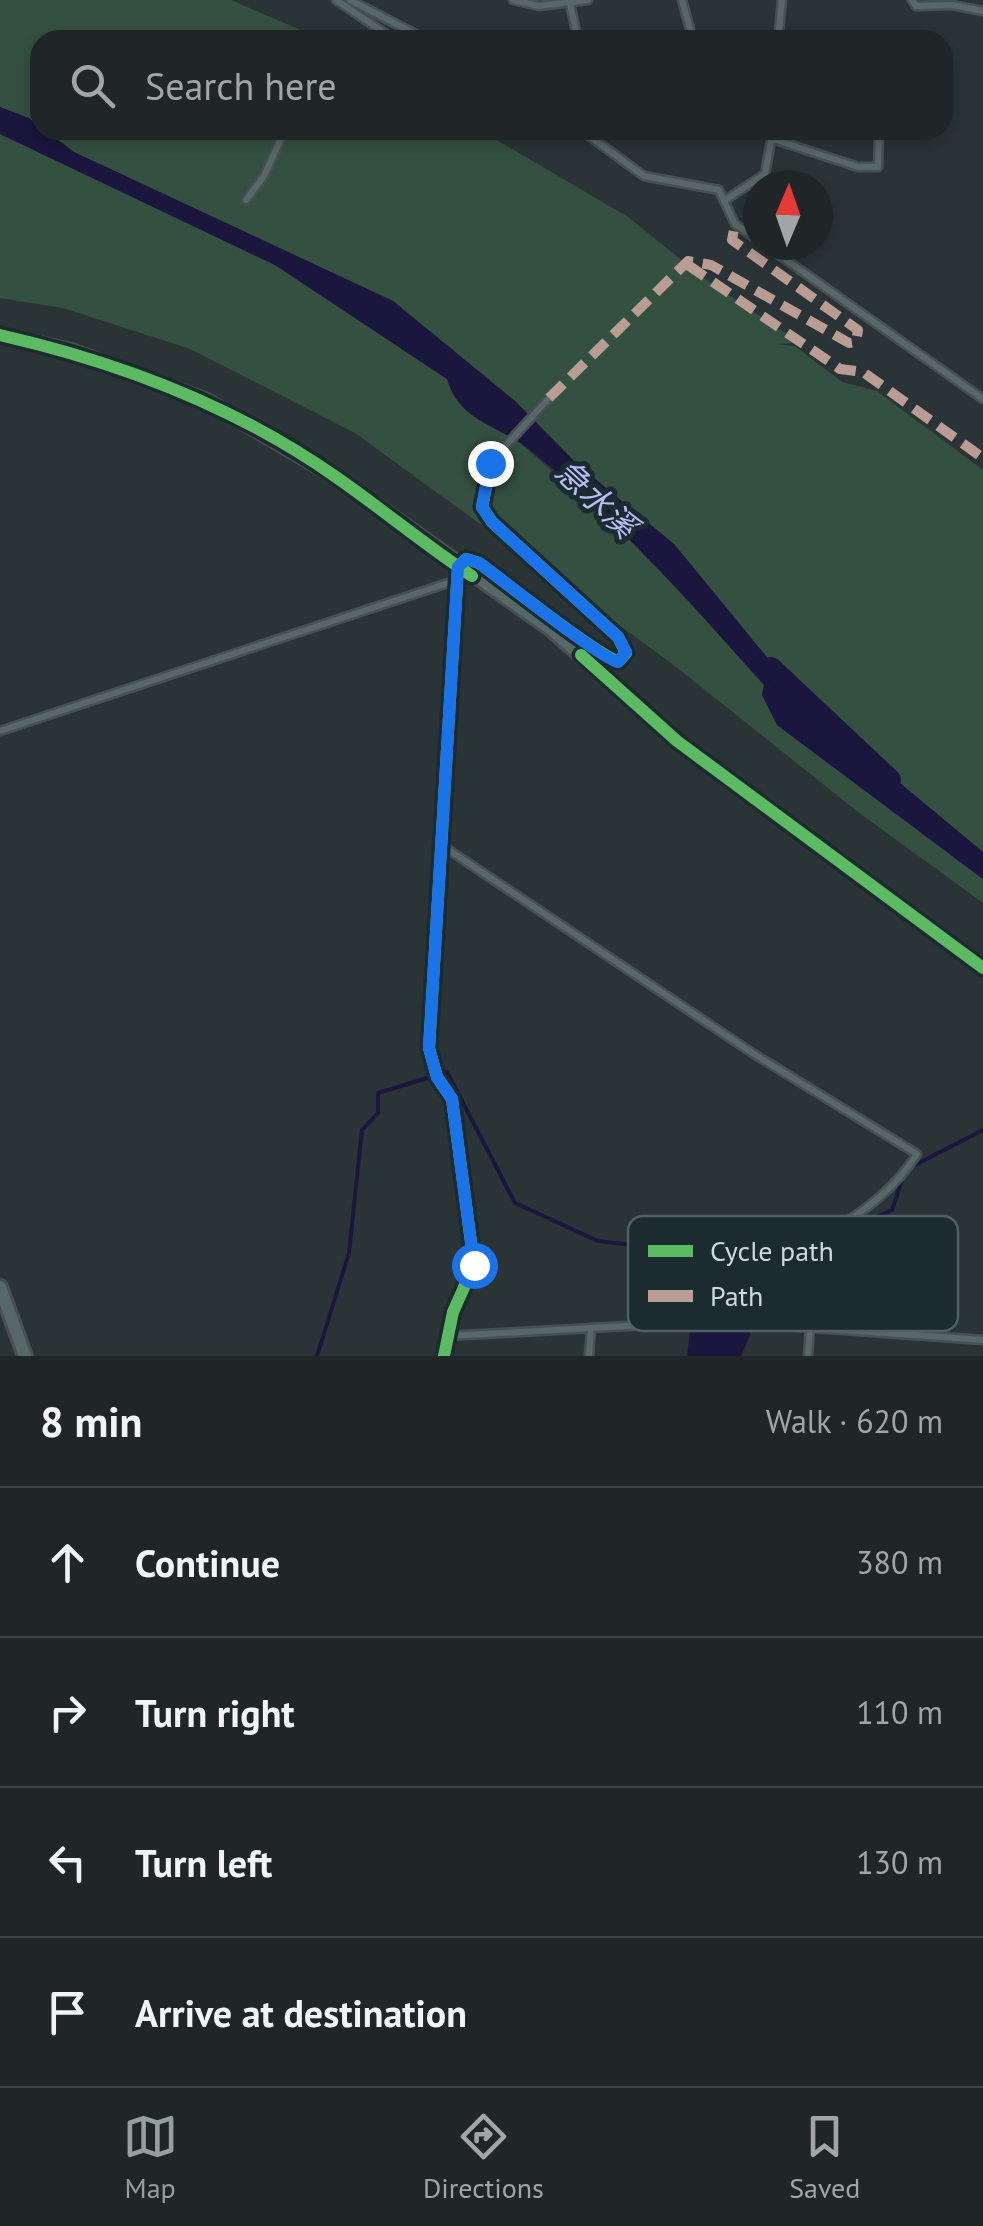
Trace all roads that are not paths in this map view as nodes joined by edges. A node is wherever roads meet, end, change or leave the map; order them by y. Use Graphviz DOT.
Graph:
graph roads {
  1 [pos="336,0"];
  2 [pos="350,0"];
  3 [pos="513,0"];
  4 [pos="588,0"];
  5 [pos="682,0"];
  6 [pos="782,0"];
  7 [pos="912,0"];
  8 [pos="570,4"];
  9 [pos="983,12"];
  10 [pos="381,30"];
  11 [pos="408,30"];
  12 [pos="576,30"];
  13 [pos="690,30"];
  14 [pos="779,30"];
  15 [pos="281,140"];
  16 [pos="595,140"];
  17 [pos="774,140"];
  18 [pos="879,140"];
  19 [pos="246,200"];
  20 [pos="724,201"];
  21 [pos="743,230"];
  22 [pos="786,260"];
  23 [pos="0,335"];
  24 [pos="550,398"];
  25 [pos="983,399"];
  26 [pos="490,463"];
  27 [pos="456,574"];
  28 [pos="0,731"];
  29 [pos="439,843"];
  30 [pos="983,968"];
  31 [pos="852,1216"];
  32 [pos="0,1287"];
  33 [pos="628,1326"];
  34 [pos="591,1328"];
  35 [pos="810,1331"];
  36 [pos="853,1331"];
  37 [pos="448,1336"];
  38 [pos="983,1340"];
  39 [pos="25,1356"];
  40 [pos="444,1356"];
  41 [pos="589,1356"];
  42 [pos="808,1356"];
  1 -- 10 [label="lane"];
  2 -- 11 [label="lane"];
  3 -- 8 [label="lane"];
  4 -- 8 [label="lane"];
  5 -- 13 [label="lane"];
  6 -- 14 [label="lane"];
  7 -- 9 [label="lane"];
  8 -- 12 [label="lane"];
  15 -- 19 [label="lane"];
  16 -- 20 [label="lane"];
  17 -- 18 [label="lane"];
  17 -- 20 [label="lane"];
  20 -- 21 [label="lane"];
  22 -- 25 [label="lane"];
  23 -- 27 [label="street"];
  24 -- 26 [label="lane"];
  26 -- 27 [label="street"];
  27 -- 28 [label="lane"];
  27 -- 29 [label="street"];
  27 -- 30 [label="street"];
  29 -- 31 [label="lane"];
  29 -- 37 [label="street"];
  32 -- 39 [label="street"];
  33 -- 34 [label="lane"];
  34 -- 37 [label="lane"];
  34 -- 41 [label="lane"];
  35 -- 42 [label="lane"];
  36 -- 38 [label="lane"];
  37 -- 40 [label="street"];
}
